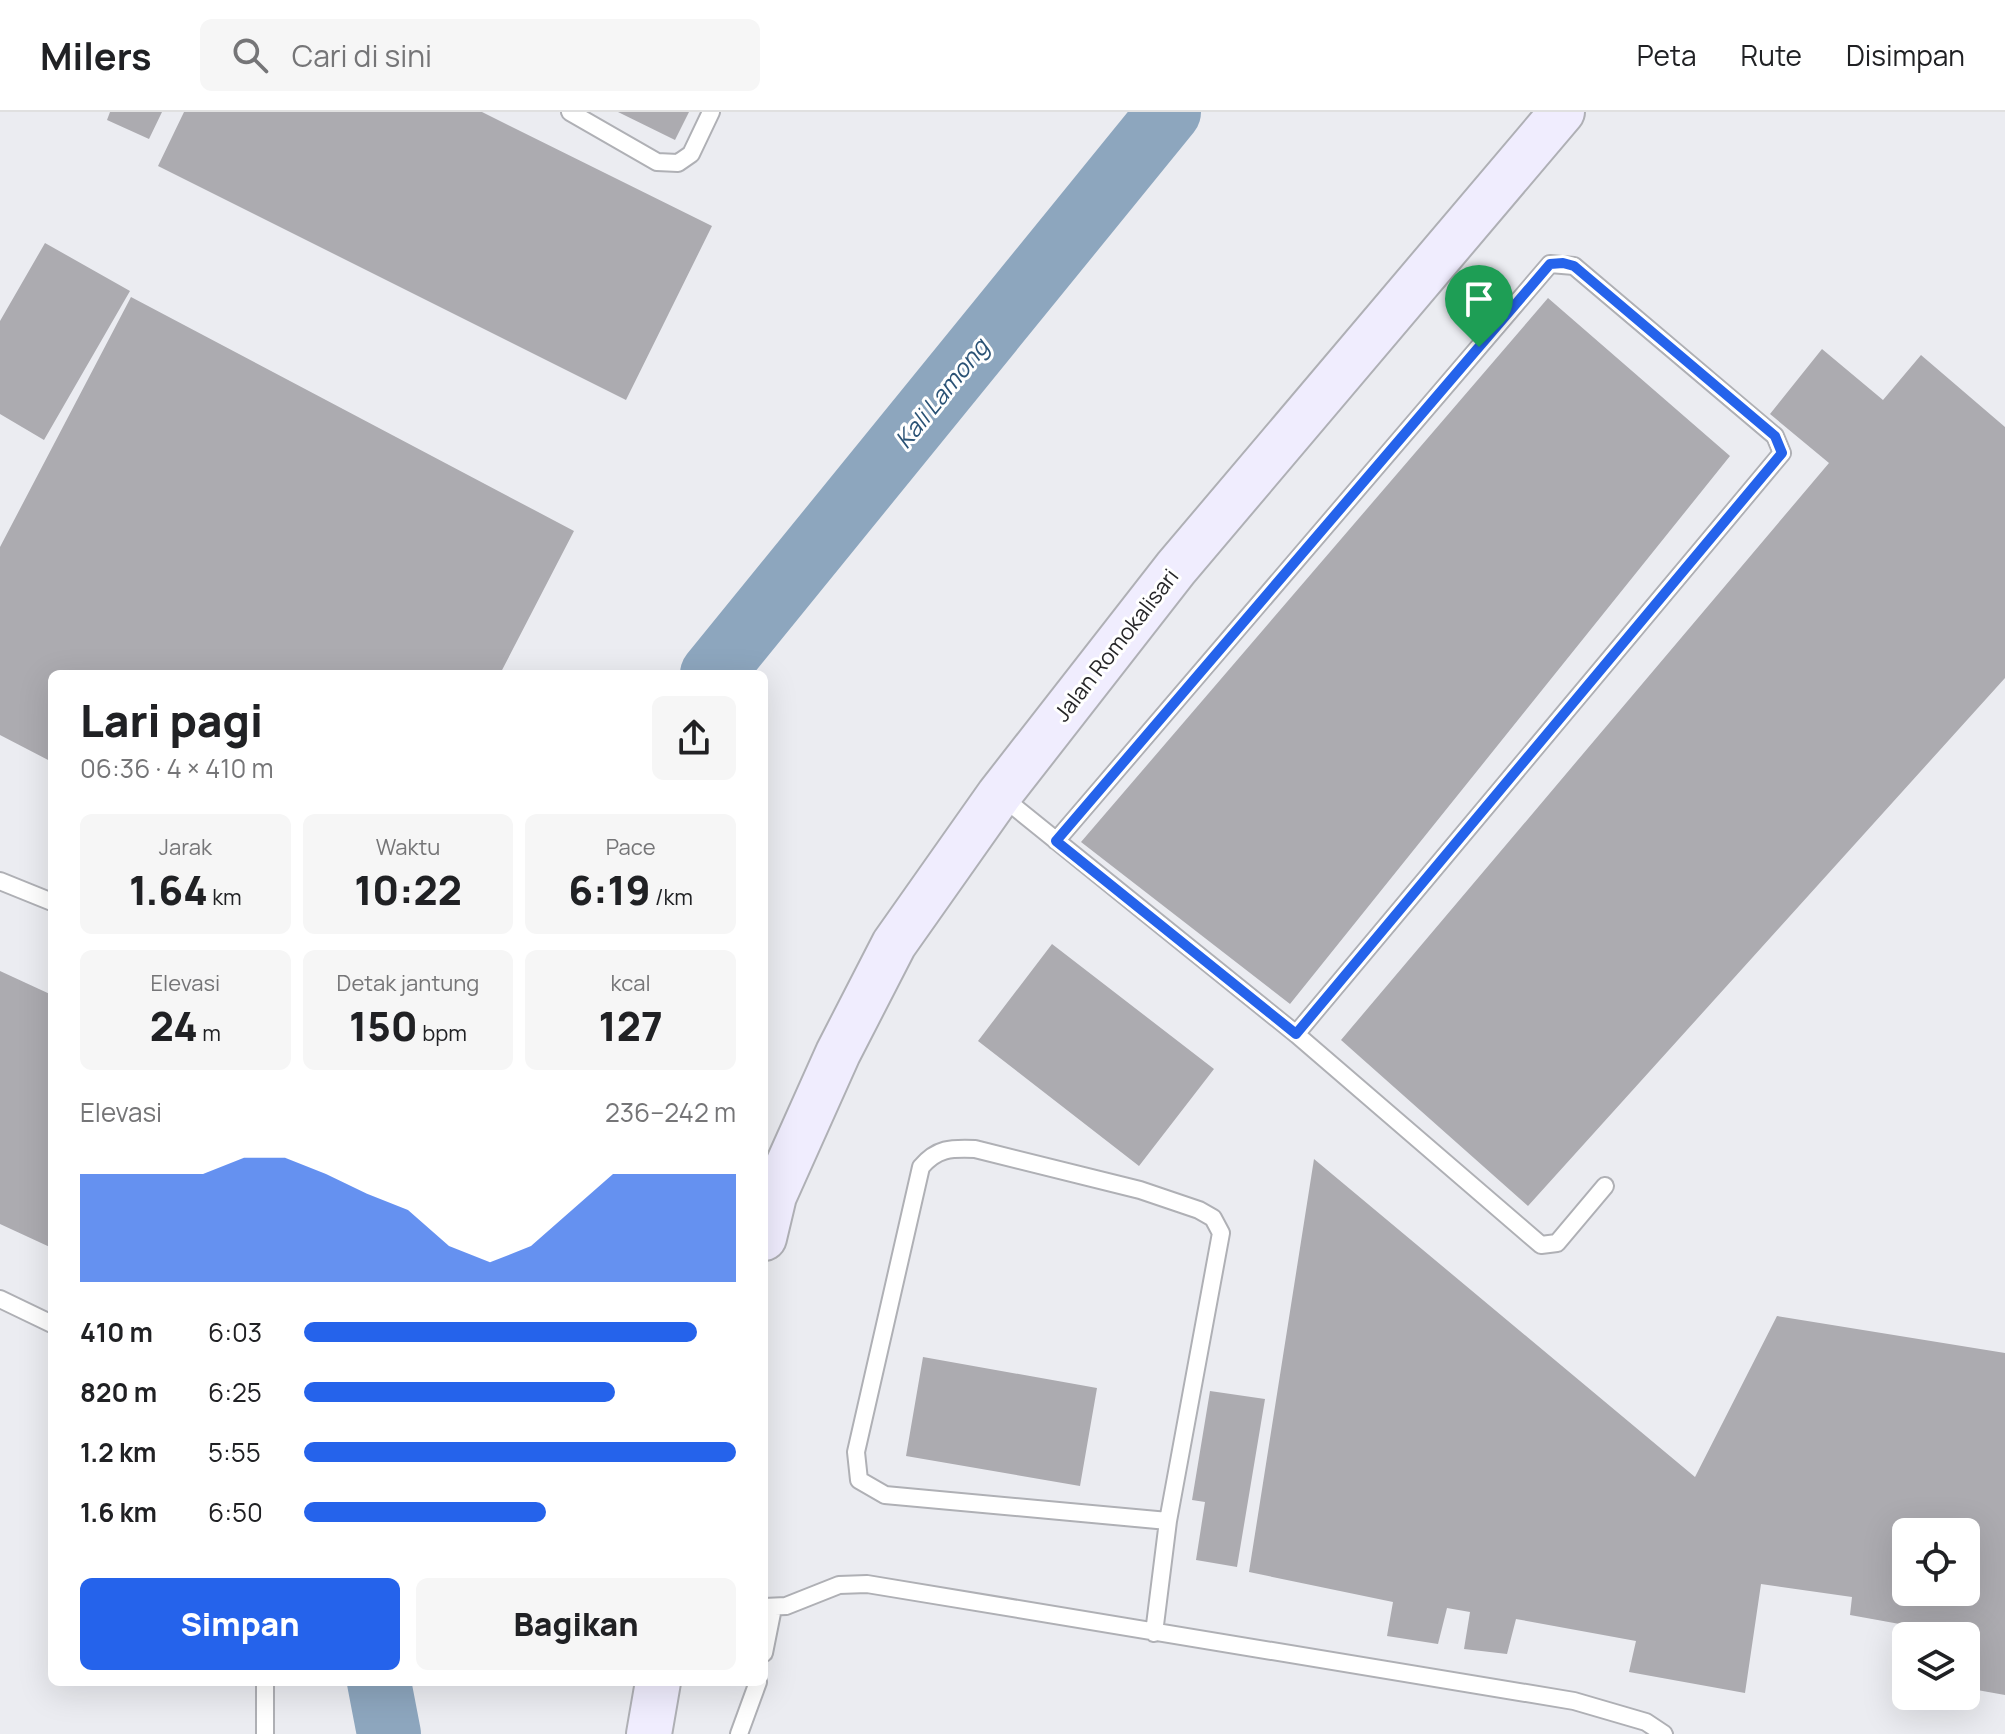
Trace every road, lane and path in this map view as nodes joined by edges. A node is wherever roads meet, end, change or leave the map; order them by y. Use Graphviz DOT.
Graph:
graph roads {
  1 [pos="570,112"];
  2 [pos="711,112"];
  3 [pos="1562,112"];
  4 [pos="999,795"];
  5 [pos="1056,841"];
  6 [pos="0,881"];
  7 [pos="48,900"];
  8 [pos="1296,1034"];
  9 [pos="1605,1186"];
  10 [pos="768,1221"];
  11 [pos="0,1299"];
  12 [pos="48,1322"];
  13 [pos="1168,1521"];
  14 [pos="769,1608"];
  15 [pos="1154,1633"];
  16 [pos="265,1686"];
  17 [pos="657,1686"];
  18 [pos="757,1686"];
  19 [pos="265,1734"];
  20 [pos="649,1734"];
  21 [pos="739,1734"];
  22 [pos="1664,1734"];
  1 -- 2 [label="lane"];
  3 -- 4 [label="street, Jalan Romokalisari"];
  4 -- 5 [label="lane"];
  4 -- 10 [label="street, Jalan Romokalisari"];
  5 -- 8 [label="lane"];
  5 -- 8 [label="lane"];
  6 -- 7 [label="lane"];
  8 -- 9 [label="lane"];
  11 -- 12 [label="lane"];
  13 -- 13 [label="lane"];
  13 -- 15 [label="lane"];
  14 -- 15 [label="lane"];
  15 -- 22 [label="lane"];
  16 -- 19 [label="lane"];
  17 -- 20 [label="street"];
  18 -- 21 [label="lane"];
}
